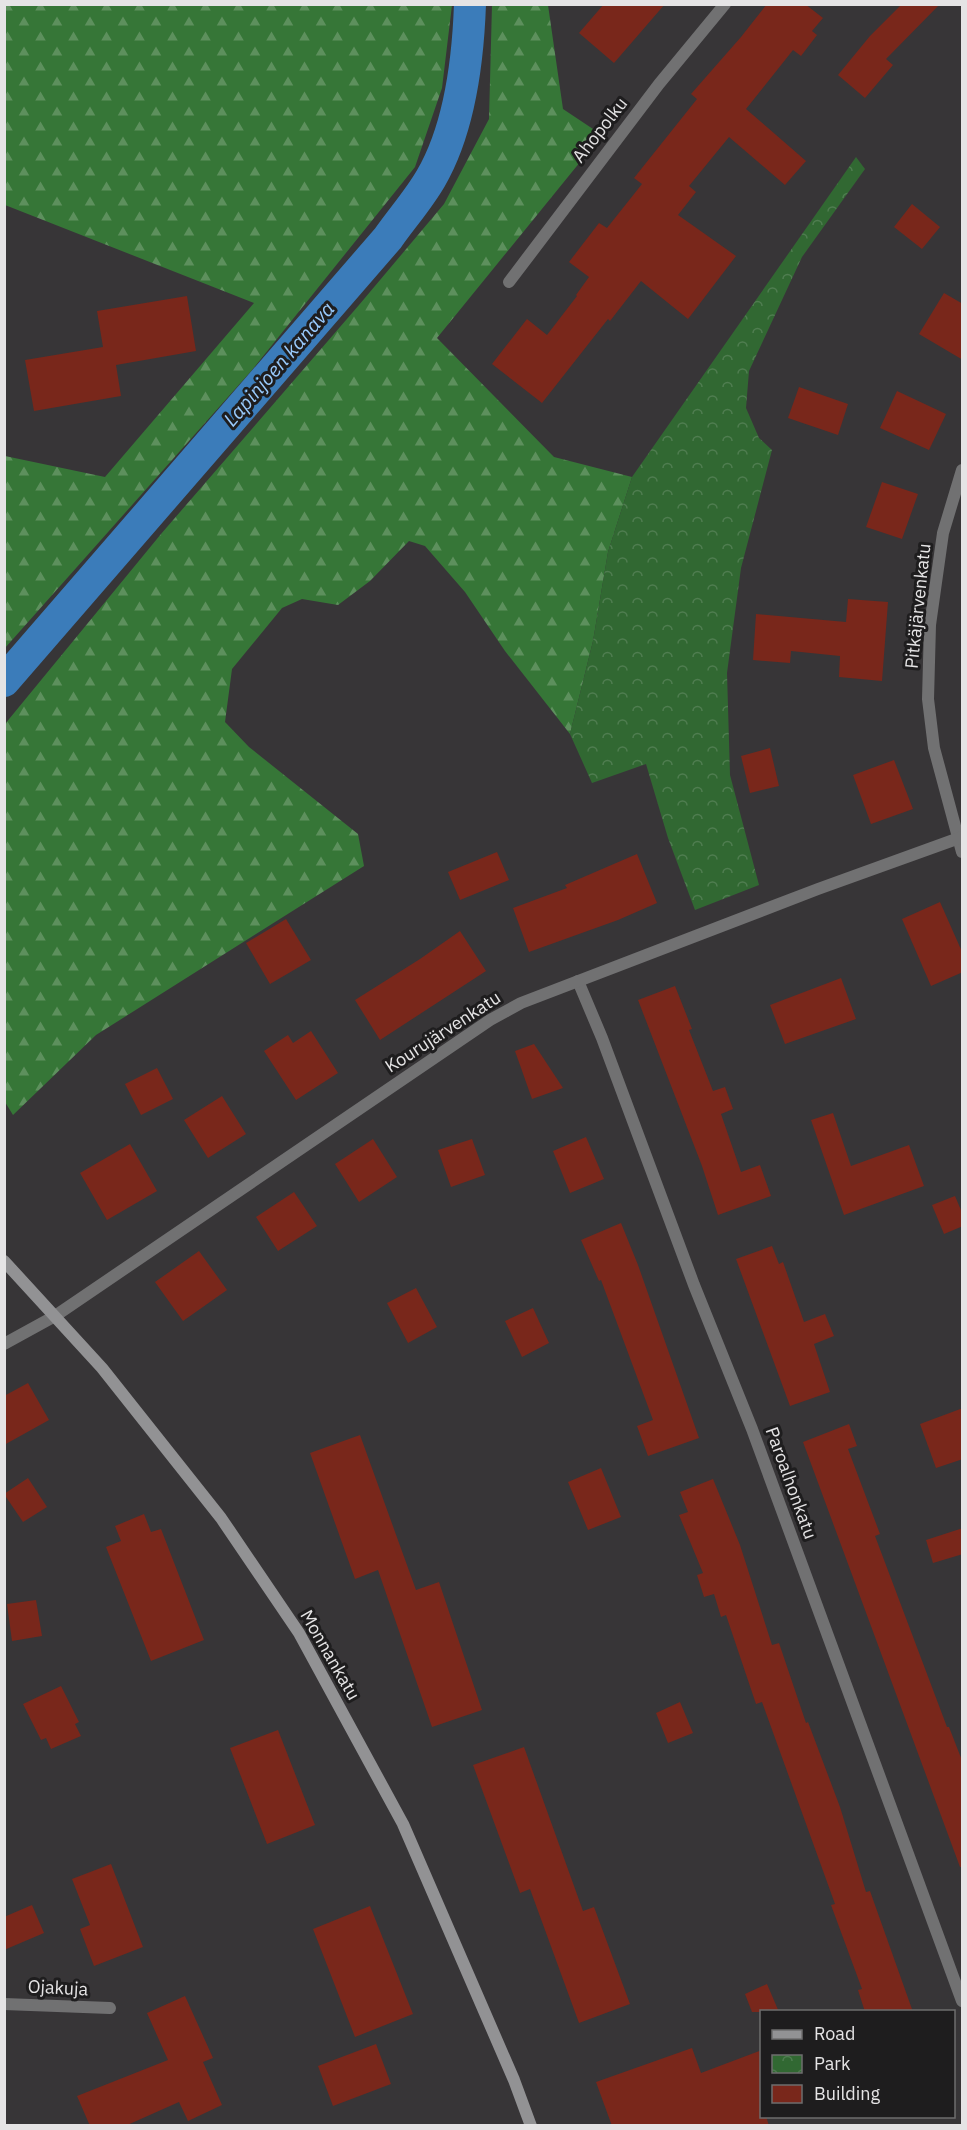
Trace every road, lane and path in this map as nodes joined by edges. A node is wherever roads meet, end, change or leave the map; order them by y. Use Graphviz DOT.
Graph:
graph roads {
  1 [pos="725,4"];
  2 [pos="509,282"];
  3 [pos="963,470"];
  4 [pos="960,837"];
  5 [pos="963,852"];
  6 [pos="578,981"];
  7 [pos="4,1261"];
  8 [pos="55,1316"];
  9 [pos="4,1344"];
  10 [pos="963,2001"];
  11 [pos="4,2004"];
  12 [pos="110,2008"];
  13 [pos="531,2126"];
  1 -- 2 [label="street, Ahopolku"];
  3 -- 4 [label="street, Pitkäjärvenkatu"];
  4 -- 5 [label="street, Pitkäjärvenkatu"];
  4 -- 6 [label="street, Kourujärvenkatu"];
  6 -- 8 [label="street, Kourujärvenkatu"];
  6 -- 10 [label="street, Paroalhonkatu"];
  7 -- 8 [label="main road, Monnankatu"];
  8 -- 9 [label="street, Kourujärvenkatu"];
  8 -- 13 [label="main road, Monnankatu"];
  11 -- 12 [label="street, Ojakuja"];
}
